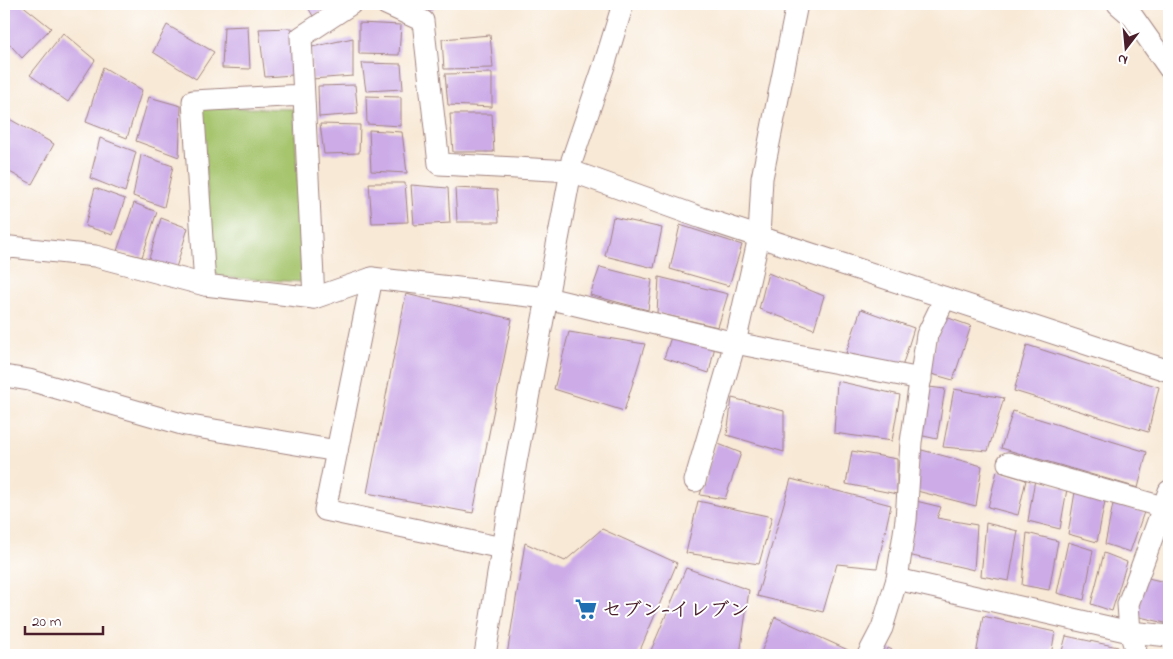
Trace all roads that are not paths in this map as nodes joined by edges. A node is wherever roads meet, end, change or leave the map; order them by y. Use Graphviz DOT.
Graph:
graph roads {
  1 [pos="351,4"];
  2 [pos="386,4"];
  3 [pos="623,4"];
  4 [pos="797,4"];
  5 [pos="1118,4"];
  6 [pos="1169,68"];
  7 [pos="303,95"];
  8 [pos="571,171"];
  9 [pos="759,237"];
  10 [pos="4,250"];
  11 [pos="372,278"];
  12 [pos="205,285"];
  13 [pos="314,298"];
  14 [pos="547,298"];
  15 [pos="944,298"];
  16 [pos="735,343"];
  17 [pos="1169,372"];
  18 [pos="4,376"];
  19 [pos="921,379"];
  20 [pos="337,451"];
  21 [pos="1008,462"];
  22 [pos="695,481"];
  23 [pos="1166,499"];
  24 [pos="502,548"];
  25 [pos="897,580"];
  26 [pos="1130,632"];
  27 [pos="1169,636"];
  28 [pos="485,655"];
  29 [pos="868,655"];
  30 [pos="1137,655"];
  1 -- 7 [label="street"];
  2 -- 8 [label="street"];
  3 -- 8 [label="street"];
  4 -- 9 [label="street"];
  5 -- 6 [label="street"];
  7 -- 12 [label="street"];
  7 -- 13 [label="street"];
  8 -- 9 [label="street"];
  8 -- 14 [label="street"];
  9 -- 15 [label="street"];
  9 -- 16 [label="street"];
  10 -- 12 [label="street"];
  11 -- 13 [label="street"];
  11 -- 14 [label="street"];
  11 -- 20 [label="street"];
  12 -- 13 [label="street"];
  14 -- 16 [label="street"];
  14 -- 24 [label="street"];
  15 -- 17 [label="street"];
  15 -- 19 [label="street"];
  16 -- 19 [label="street"];
  16 -- 22 [label="street"];
  18 -- 20 [label="street"];
  19 -- 25 [label="street"];
  20 -- 24 [label="street"];
  21 -- 23 [label="street"];
  23 -- 26 [label="street"];
  24 -- 28 [label="street"];
  25 -- 26 [label="street"];
  25 -- 29 [label="street"];
  26 -- 27 [label="street"];
  26 -- 30 [label="street"];
}
